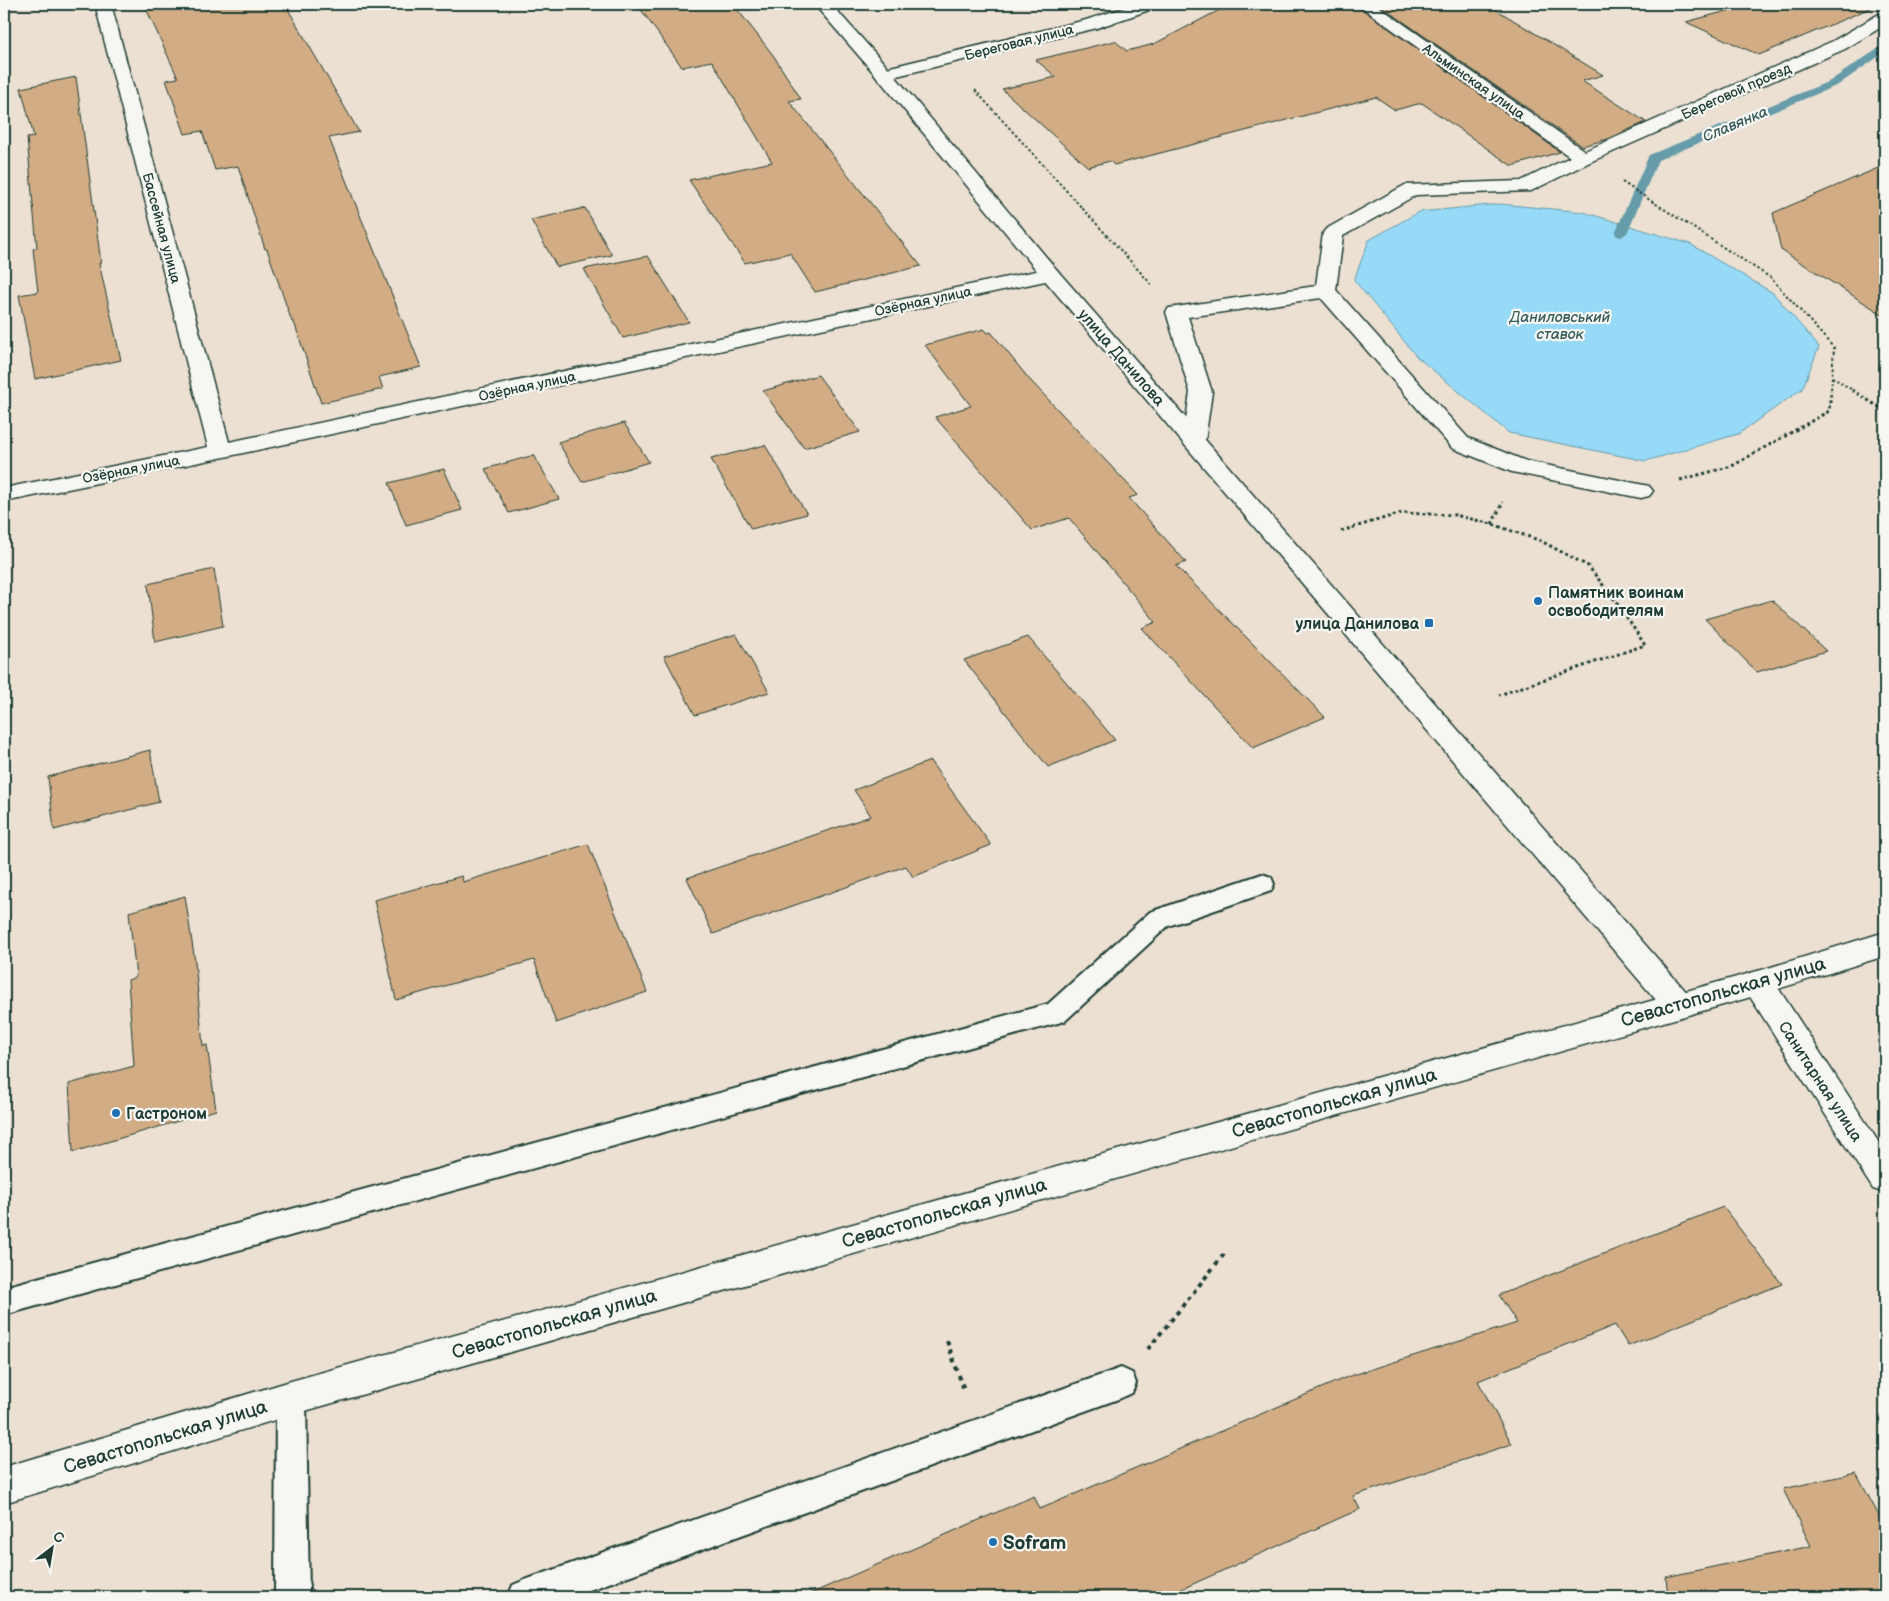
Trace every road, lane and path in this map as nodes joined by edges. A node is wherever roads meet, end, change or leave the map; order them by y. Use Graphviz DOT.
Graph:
graph roads {
  1 [pos="103,4"];
  2 [pos="822,4"];
  3 [pos="1152,4"];
  4 [pos="1365,4"];
  5 [pos="1885,18"];
  6 [pos="884,74"];
  7 [pos="980,95"];
  8 [pos="1583,158"];
  9 [pos="1617,180"];
  10 [pos="1050,274"];
  11 [pos="1326,291"];
  12 [pos="1176,312"];
  13 [pos="1832,377"];
  14 [pos="1885,412"];
  15 [pos="1194,441"];
  16 [pos="220,452"];
  17 [pos="1640,492"];
  18 [pos="4,495"];
  19 [pos="1341,531"];
  20 [pos="1499,695"];
  21 [pos="1262,884"];
  22 [pos="1885,944"];
  23 [pos="1758,983"];
  24 [pos="1678,1004"];
  25 [pos="1885,1179"];
  26 [pos="1225,1253"];
  27 [pos="4,1301"];
  28 [pos="1121,1383"];
  29 [pos="291,1398"];
  30 [pos="4,1485"];
  31 [pos="292,1597"];
  32 [pos="525,1597"];
  1 -- 16 [label="street, Бассейная улица"];
  2 -- 6 [label="street, улица Данилова"];
  3 -- 6 [label="street, Береговая улица"];
  4 -- 8 [label="street, Альминская улица"];
  5 -- 8 [label="street, Береговой проезд"];
  6 -- 10 [label="street, улица Данилова"];
  7 -- 12 [label="path"];
  8 -- 11 [label="street, Береговой проезд"];
  9 -- 13 [label="path"];
  10 -- 15 [label="street, улица Данилова"];
  10 -- 16 [label="street, Озёрная улица"];
  11 -- 12 [label="street"];
  11 -- 17 [label="street"];
  12 -- 15 [label="street"];
  13 -- 14 [label="path"];
  13 -- 17 [label="path"];
  15 -- 24 [label="street, улица Данилова"];
  16 -- 18 [label="street, Озёрная улица"];
  19 -- 20 [label="path"];
  21 -- 27 [label="lane"];
  22 -- 23 [label="street, Севастопольская улица"];
  23 -- 24 [label="street, Севастопольская улица"];
  23 -- 25 [label="street, Санитарная улица"];
  24 -- 29 [label="street, Севастопольская улица"];
  26 -- 28 [label="path"];
  28 -- 32 [label="lane"];
  29 -- 30 [label="street, Севастопольская улица"];
  29 -- 31 [label="lane"];
}
